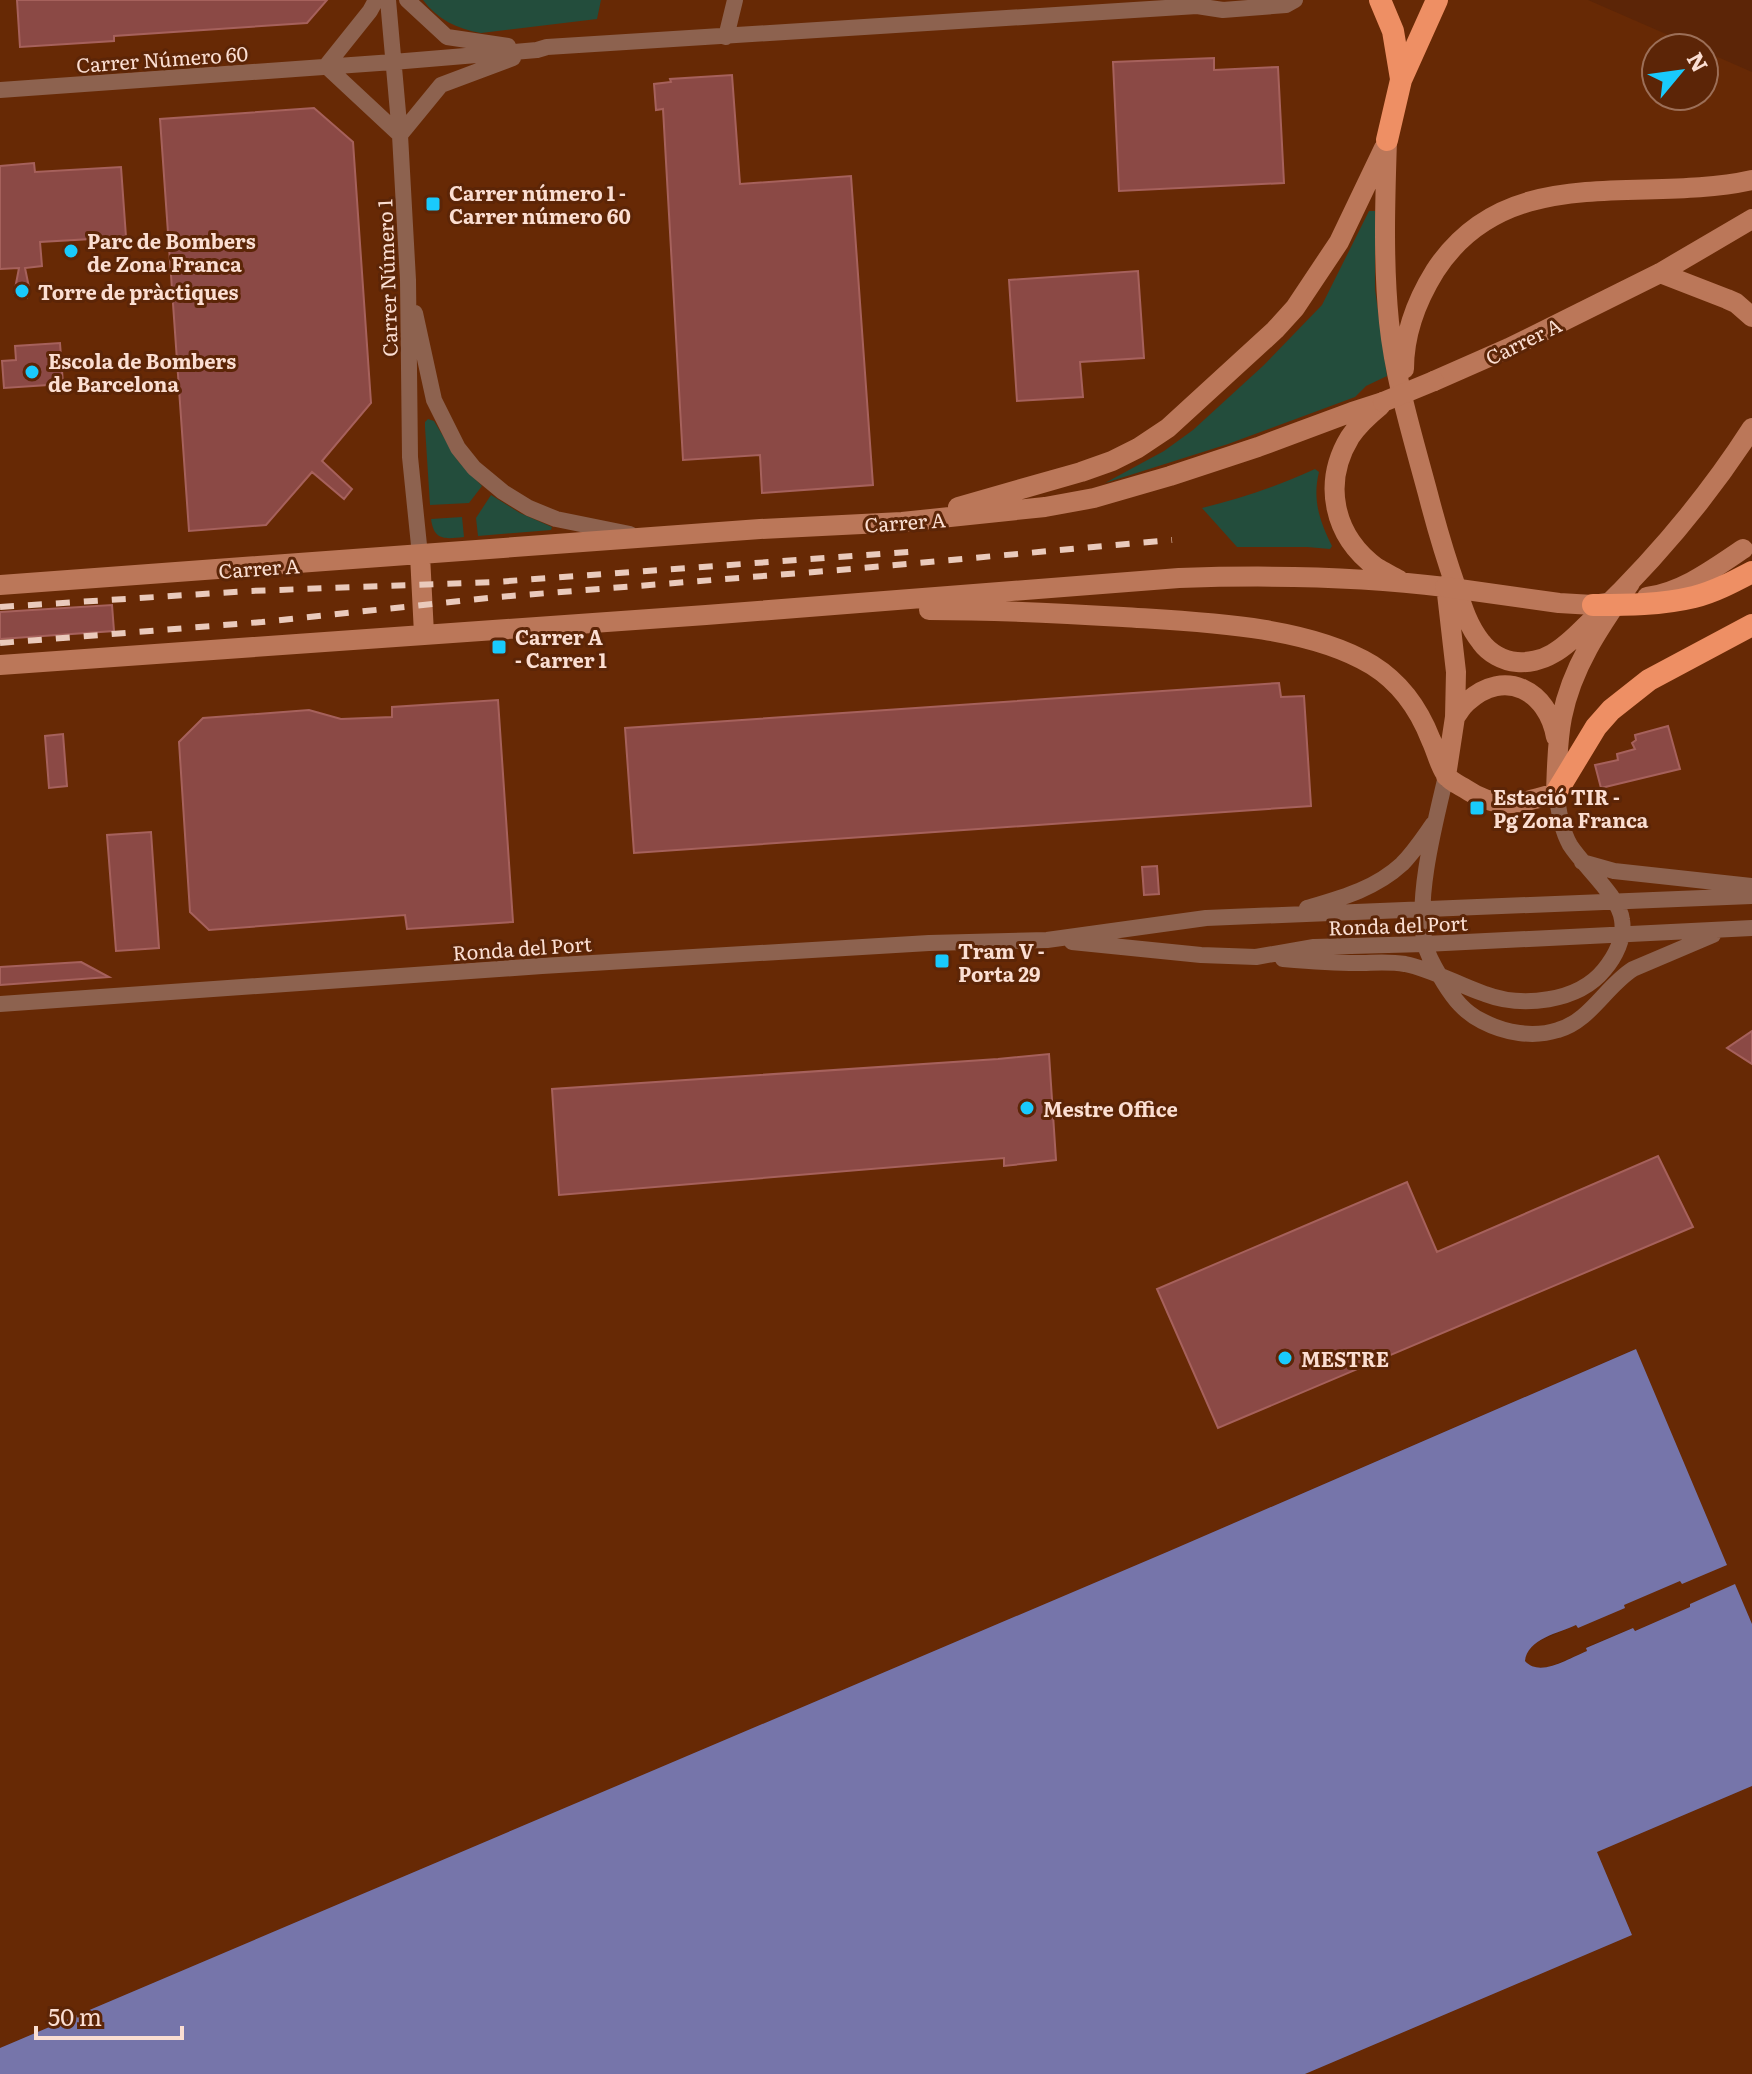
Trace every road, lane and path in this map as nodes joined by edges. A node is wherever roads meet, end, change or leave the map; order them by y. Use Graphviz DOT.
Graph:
graph roads {
  1 [pos="376,0"];
  2 [pos="388,0"];
  3 [pos="407,0"];
  4 [pos="735,0"];
  5 [pos="1295,0"];
  6 [pos="1380,0"];
  7 [pos="1437,0"];
  8 [pos="1202,3"];
  9 [pos="726,37"];
  10 [pos="537,50"];
  11 [pos="393,62"];
  12 [pos="326,66"];
  13 [pos="1401,80"];
  14 [pos="0,90"];
  15 [pos="400,135"];
  16 [pos="1387,140"];
  17 [pos="1752,180"];
  18 [pos="1752,219"];
  19 [pos="1660,273"];
  20 [pos="408,280"];
  21 [pos="1752,317"];
  22 [pos="1383,402"];
  23 [pos="1404,403"];
  24 [pos="1752,428"];
  25 [pos="902,522"];
  26 [pos="645,538"];
  27 [pos="1747,544"];
  28 [pos="1442,548"];
  29 [pos="420,555"];
  30 [pos="1752,572"];
  31 [pos="1402,582"];
  32 [pos="1630,583"];
  33 [pos="0,585"];
  34 [pos="1593,605"];
  35 [pos="793,608"];
  36 [pos="1752,625"];
  37 [pos="424,634"];
  38 [pos="0,665"];
  39 [pos="1455,717"];
  40 [pos="1557,745"];
  41 [pos="1446,776"];
  42 [pos="1556,793"];
  43 [pos="1436,820"];
  44 [pos="1582,862"];
  45 [pos="1752,886"];
  46 [pos="1752,896"];
  47 [pos="1615,902"];
  48 [pos="1423,910"];
  49 [pos="1280,916"];
  50 [pos="1751,928"];
  51 [pos="1621,935"];
  52 [pos="1047,940"];
  53 [pos="1425,944"];
  54 [pos="1256,957"];
  55 [pos="1438,973"];
  56 [pos="0,1004"];
  1 -- 12 [label="street"];
  2 -- 11 [label="street, Carrer Número 1"];
  3 -- 10 [label="street, Carrer Número 60"];
  4 -- 9 [label="street"];
  5 -- 8 [label="street, Carrer Número 60"];
  6 -- 13 [label="highway"];
  7 -- 13 [label="highway"];
  8 -- 9 [label="street, Carrer Número 60"];
  9 -- 10 [label="street, Carrer Número 60"];
  10 -- 11 [label="street, Carrer Número 60"];
  10 -- 15 [label="street, Carrer Número 60"];
  11 -- 12 [label="street, Carrer Número 60"];
  11 -- 15 [label="street, Carrer Número 1"];
  12 -- 14 [label="street, Carrer Número 60"];
  12 -- 15 [label="street"];
  13 -- 16 [label="highway"];
  15 -- 20 [label="street, Carrer Número 1"];
  16 -- 23 [label="main road"];
  16 -- 25 [label="main road"];
  17 -- 23 [label="main road"];
  18 -- 19 [label="main road, Carrer A"];
  19 -- 21 [label="main road"];
  19 -- 22 [label="main road, Carrer A, bridge"];
  20 -- 26 [label="street, Carrer Número 1"];
  20 -- 29 [label="street, Carrer Número 1"];
  22 -- 25 [label="main road, Carrer A"];
  22 -- 31 [label="main road"];
  23 -- 28 [label="main road"];
  24 -- 32 [label="main road"];
  25 -- 26 [label="main road, Carrer A"];
  26 -- 29 [label="main road, Carrer A"];
  27 -- 34 [label="main road, bridge"];
  28 -- 32 [label="main road"];
  28 -- 39 [label="main road"];
  29 -- 33 [label="main road, Carrer A"];
  29 -- 37 [label="main road"];
  30 -- 34 [label="highway, bridge"];
  31 -- 34 [label="main road, bridge"];
  31 -- 35 [label="main road"];
  32 -- 40 [label="main road"];
  35 -- 37 [label="main road"];
  35 -- 41 [label="main road"];
  36 -- 42 [label="highway"];
  37 -- 38 [label="main road"];
  39 -- 40 [label="main road"];
  39 -- 41 [label="main road"];
  40 -- 42 [label="main road"];
  41 -- 42 [label="main road"];
  41 -- 43 [label="street"];
  42 -- 44 [label="street"];
  43 -- 48 [label="street"];
  43 -- 49 [label="street"];
  44 -- 45 [label="street"];
  44 -- 47 [label="street"];
  46 -- 47 [label="street, Ronda del Port"];
  47 -- 48 [label="street, Ronda del Port"];
  47 -- 51 [label="street"];
  48 -- 49 [label="street, Ronda del Port"];
  48 -- 53 [label="street"];
  49 -- 52 [label="street, Ronda del Port"];
  50 -- 51 [label="street, Ronda del Port"];
  50 -- 55 [label="street"];
  51 -- 53 [label="street, Ronda del Port"];
  51 -- 55 [label="street"];
  52 -- 54 [label="street, Ronda del Port"];
  52 -- 56 [label="street, Ronda del Port"];
  53 -- 54 [label="street, Ronda del Port"];
  53 -- 55 [label="street"];
  54 -- 55 [label="street"];
}
